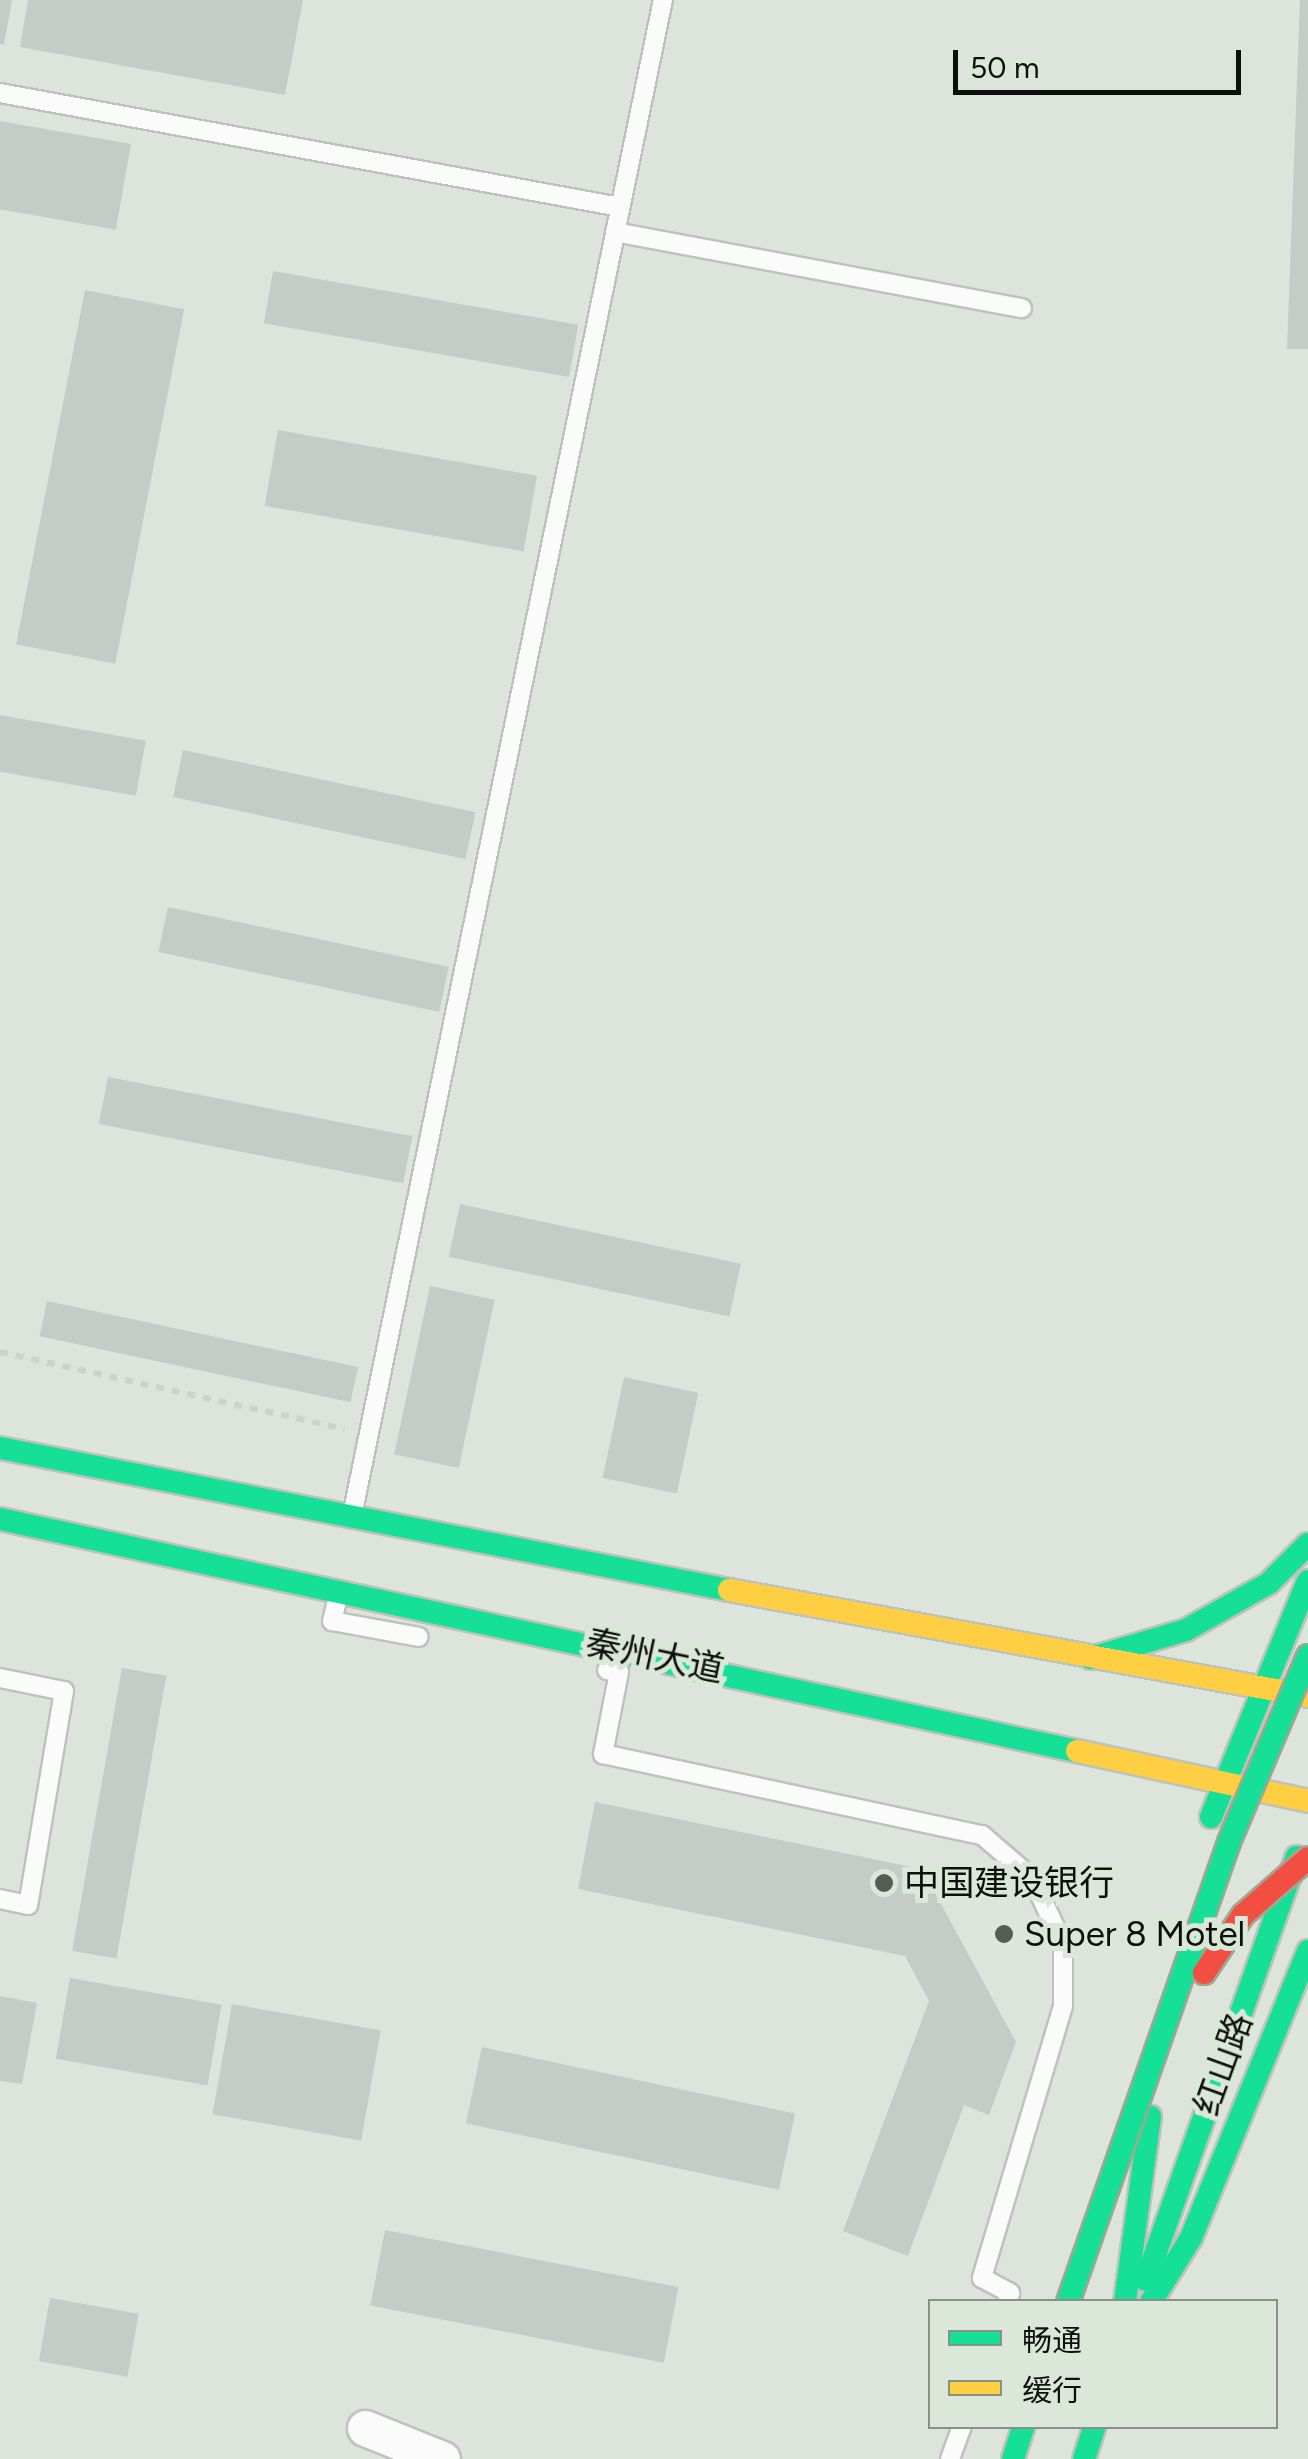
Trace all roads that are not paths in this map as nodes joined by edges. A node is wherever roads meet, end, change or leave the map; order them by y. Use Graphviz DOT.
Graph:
graph roads {
  1 [pos="663,0"];
  2 [pos="0,93"];
  3 [pos="620,207"];
  4 [pos="615,232"];
  5 [pos="1022,308"];
  6 [pos="0,1448"];
  7 [pos="0,1519"];
  8 [pos="351,1522"];
  9 [pos="1308,1544"];
  10 [pos="1308,1582"];
  11 [pos="340,1586"];
  12 [pos="446,1642"];
  13 [pos="504,1652"];
  14 [pos="1308,1656"];
  15 [pos="1083,1661"];
  16 [pos="0,1678"];
  17 [pos="1256,1694"];
  18 [pos="1308,1696"];
  19 [pos="1219,1780"];
  20 [pos="1308,1801"];
  21 [pos="1308,1826"];
  22 [pos="1308,1858"];
  23 [pos="0,1899"];
  24 [pos="1308,1951"];
  25 [pos="1143,2086"];
  26 [pos="1008,2299"];
  27 [pos="1069,2299"];
  28 [pos="1125,2299"];
  29 [pos="1140,2299"];
  30 [pos="1153,2299"];
  31 [pos="365,2428"];
  32 [pos="961,2429"];
  33 [pos="1023,2429"];
  34 [pos="1094,2429"];
  35 [pos="442,2459"];
  36 [pos="950,2459"];
  37 [pos="1013,2459"];
  38 [pos="1084,2459"];
  1 -- 3 [label="lane"];
  2 -- 3 [label="lane"];
  3 -- 4 [label="lane"];
  4 -- 5 [label="lane"];
  4 -- 8 [label="lane"];
  6 -- 8 [label="main road"];
  7 -- 11 [label="main road, 秦州大道"];
  8 -- 15 [label="main road"];
  9 -- 15 [label="main road"];
  10 -- 17 [label="main road, 红山路"];
  11 -- 12 [label="lane"];
  11 -- 19 [label="main road, 秦州大道"];
  13 -- 26 [label="lane"];
  14 -- 25 [label="main road, 红山路, bridge"];
  15 -- 17 [label="main road"];
  16 -- 23 [label="lane"];
  17 -- 18 [label="main road"];
  17 -- 19 [label="main road, 红山路"];
  19 -- 20 [label="main road, 秦州大道"];
  19 -- 28 [label="main road, 红山路"];
  21 -- 29 [label="main road, 红山路"];
  22 -- 25 [label="main road, bridge"];
  24 -- 30 [label="main road"];
  25 -- 27 [label="main road, 红山路, bridge"];
  31 -- 35 [label="street"];
  32 -- 36 [label="lane"];
  33 -- 37 [label="main road"];
  34 -- 38 [label="main road"];
}
